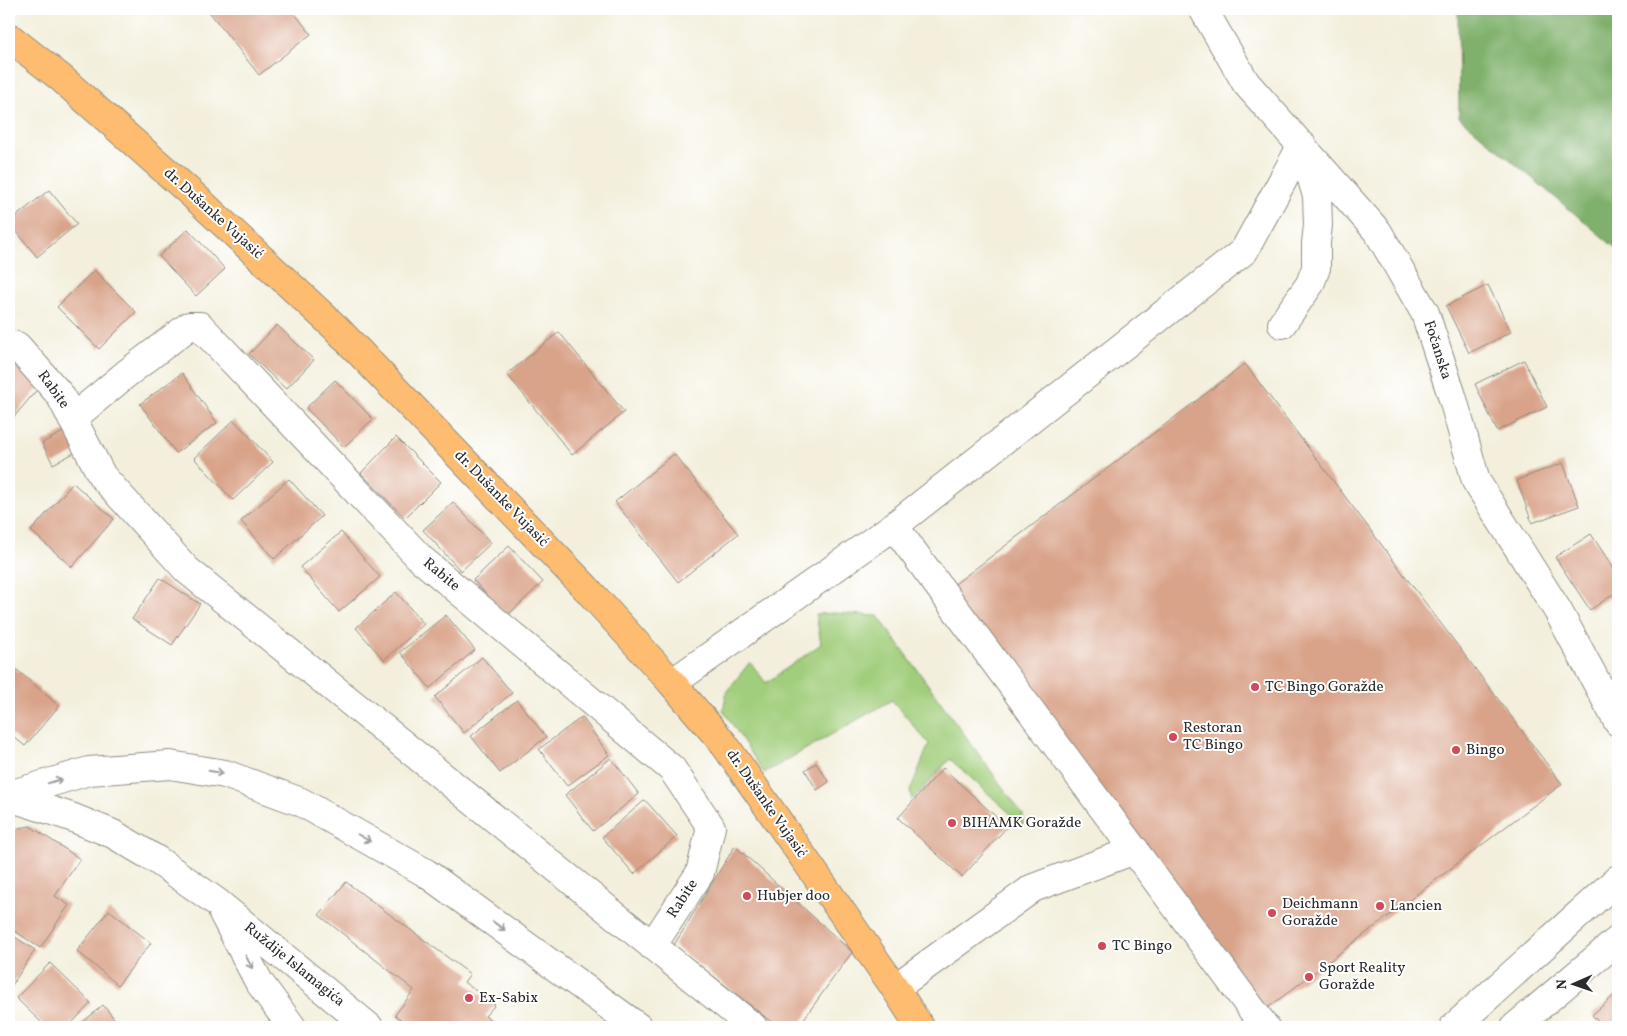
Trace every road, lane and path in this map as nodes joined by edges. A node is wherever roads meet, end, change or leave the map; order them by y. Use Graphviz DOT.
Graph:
graph roads {
  1 [pos="1203,9"];
  2 [pos="9,37"];
  3 [pos="1302,145"];
  4 [pos="1282,324"];
  5 [pos="9,344"];
  6 [pos="72,419"];
  7 [pos="894,526"];
  8 [pos="672,683"];
  9 [pos="1618,722"];
  10 [pos="9,796"];
  11 [pos="1135,850"];
  12 [pos="1618,879"];
  13 [pos="218,903"];
  14 [pos="1618,940"];
  15 [pos="652,946"];
  16 [pos="895,988"];
  17 [pos="292,1027"];
  18 [pos="370,1027"];
  19 [pos="638,1027"];
  20 [pos="752,1027"];
  21 [pos="920,1027"];
  22 [pos="1266,1027"];
  23 [pos="1454,1027"];
  24 [pos="1515,1027"];
  1 -- 3 [label="street, Fočanska"];
  2 -- 8 [label="main road, dr. Dušanke Vujasić"];
  3 -- 4 [label="street"];
  3 -- 7 [label="street"];
  3 -- 9 [label="street, Fočanska"];
  5 -- 6 [label="street, Rabite"];
  6 -- 15 [label="street, Rabite"];
  6 -- 15 [label="street, Rabite"];
  7 -- 8 [label="street"];
  7 -- 11 [label="street"];
  8 -- 16 [label="main road, dr. Dušanke Vujasić"];
  10 -- 13 [label="street, Ruždije Islamagića"];
  10 -- 19 [label="street, one-way"];
  11 -- 16 [label="street"];
  11 -- 22 [label="street"];
  12 -- 23 [label="street"];
  13 -- 17 [label="street, Ruždije Islamagića, one-way"];
  13 -- 18 [label="street, Ruždije Islamagića"];
  14 -- 24 [label="street"];
  15 -- 20 [label="street, Rabite"];
  16 -- 21 [label="main road, dr. Dušanke Vujasić"];
}
